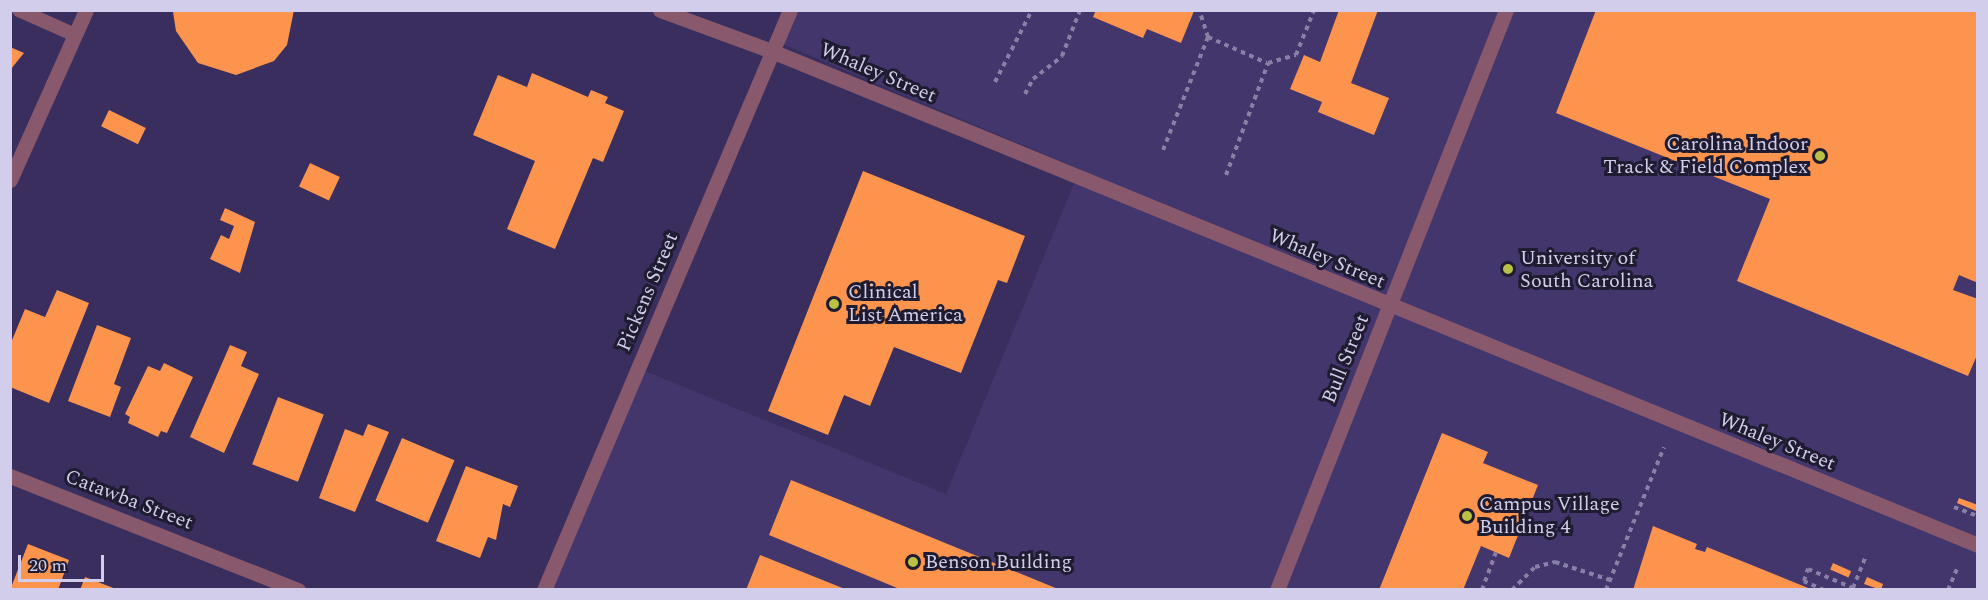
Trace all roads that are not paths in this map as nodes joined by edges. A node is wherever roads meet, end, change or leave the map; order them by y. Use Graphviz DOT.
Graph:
graph roads {
  1 [pos="19,10"];
  2 [pos="86,10"];
  3 [pos="660,10"];
  4 [pos="790,10"];
  5 [pos="1506,10"];
  6 [pos="75,35"];
  7 [pos="774,52"];
  8 [pos="15,160"];
  9 [pos="10,180"];
  10 [pos="1390,308"];
  11 [pos="10,476"];
  12 [pos="1977,545"];
  13 [pos="298,590"];
  14 [pos="544,590"];
  15 [pos="1277,590"];
  1 -- 6 [label="lane"];
  2 -- 6 [label="street"];
  3 -- 7 [label="street, Whaley Street"];
  4 -- 7 [label="street, Pickens Street"];
  5 -- 10 [label="street, Bull Street"];
  6 -- 8 [label="street"];
  7 -- 10 [label="street, Whaley Street"];
  7 -- 14 [label="street, Pickens Street"];
  8 -- 9 [label="street"];
  10 -- 12 [label="street, Whaley Street"];
  10 -- 15 [label="street, Bull Street"];
  11 -- 13 [label="street, Catawba Street"];
}
